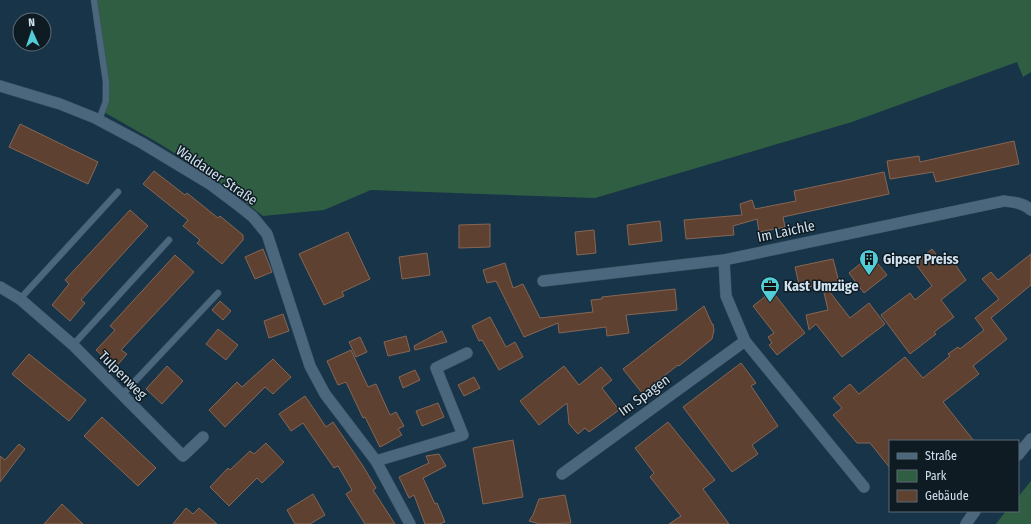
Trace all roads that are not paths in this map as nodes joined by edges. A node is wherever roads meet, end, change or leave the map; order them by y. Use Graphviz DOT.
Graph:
graph roads {
  1 [pos="94,0"];
  2 [pos="0,86"];
  3 [pos="99,120"];
  4 [pos="118,192"];
  5 [pos="1031,210"];
  6 [pos="169,240"];
  7 [pos="724,260"];
  8 [pos="543,281"];
  9 [pos="0,287"];
  10 [pos="218,293"];
  11 [pos="20,300"];
  12 [pos="745,341"];
  13 [pos="73,345"];
  14 [pos="468,353"];
  15 [pos="122,395"];
  16 [pos="203,437"];
  17 [pos="1031,439"];
  18 [pos="1019,454"];
  19 [pos="376,461"];
  20 [pos="562,474"];
  21 [pos="864,487"];
  22 [pos="974,512"];
  23 [pos="410,524"];
  24 [pos="966,524"];
  1 -- 3 [label="lane"];
  2 -- 3 [label="street, Waldauer Straße"];
  3 -- 19 [label="street, Waldauer Straße"];
  4 -- 11 [label="lane"];
  5 -- 7 [label="street, Im Laichle"];
  6 -- 13 [label="lane"];
  7 -- 8 [label="street, Im Laichle"];
  7 -- 12 [label="street"];
  9 -- 11 [label="street, Tulpenweg"];
  10 -- 15 [label="lane"];
  11 -- 13 [label="street, Tulpenweg"];
  12 -- 20 [label="street, Im Spagen"];
  12 -- 21 [label="street"];
  13 -- 15 [label="street, Tulpenweg"];
  14 -- 19 [label="street"];
  15 -- 16 [label="street, Tulpenweg"];
  17 -- 18 [label="street"];
  19 -- 23 [label="street, Waldauer Straße"];
  22 -- 24 [label="street"];
}
